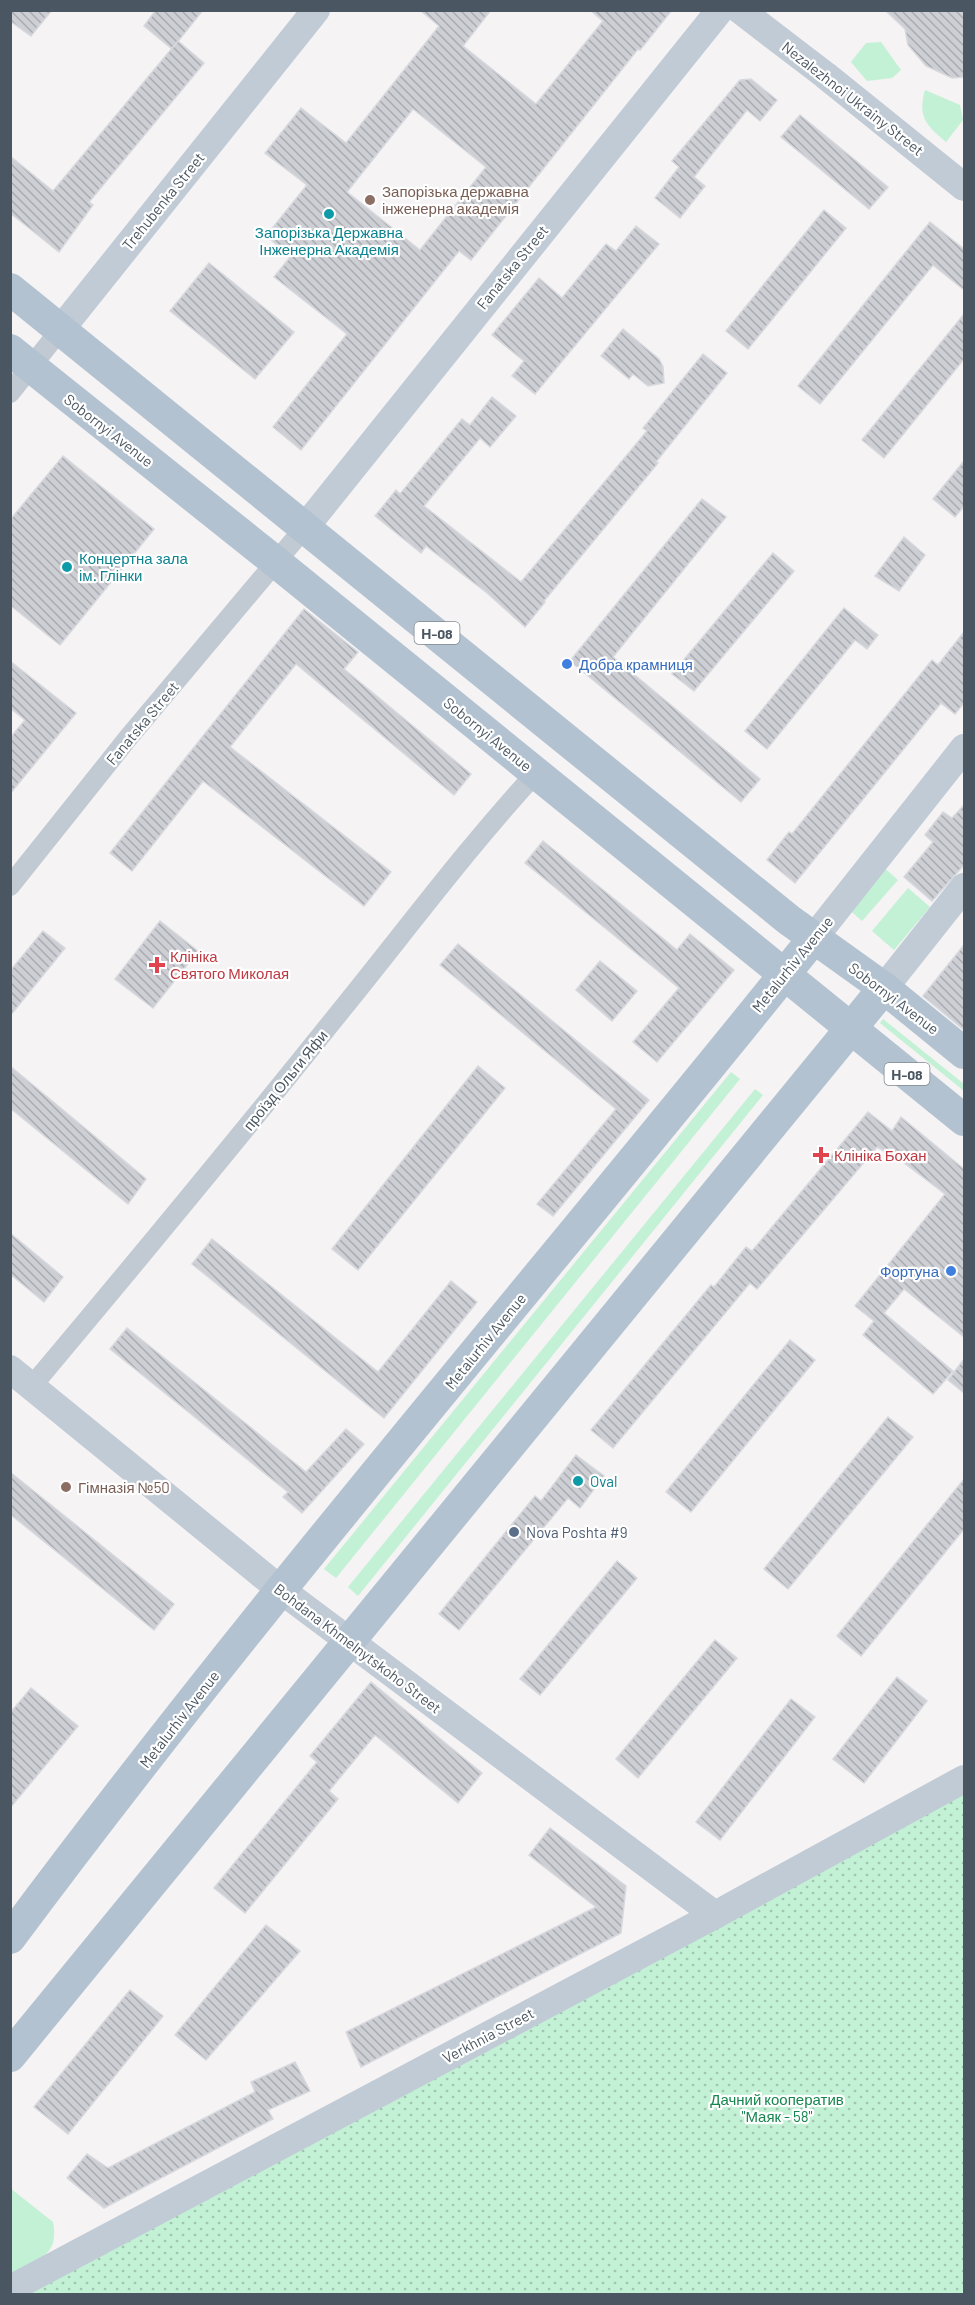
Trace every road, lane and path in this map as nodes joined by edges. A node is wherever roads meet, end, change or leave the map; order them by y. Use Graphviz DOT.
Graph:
graph roads {
  1 [pos="316,10"];
  2 [pos="720,10"];
  3 [pos="740,10"];
  4 [pos="964,187"];
  5 [pos="10,289"];
  6 [pos="61,329"];
  7 [pos="21,359"];
  8 [pos="10,393"];
  9 [pos="306,526"];
  10 [pos="277,563"];
  11 [pos="964,748"];
  12 [pos="536,773"];
  13 [pos="10,885"];
  14 [pos="964,887"];
  15 [pos="813,939"];
  16 [pos="785,973"];
  17 [pos="884,988"];
  18 [pos="850,1027"];
  19 [pos="964,1053"];
  20 [pos="964,1120"];
  21 [pos="21,1377"];
  22 [pos="281,1590"];
  23 [pos="348,1640"];
  24 [pos="964,1779"];
  25 [pos="715,1915"];
  26 [pos="10,1938"];
  27 [pos="10,2056"];
  28 [pos="10,2289"];
  1 -- 6 [label="street, Trehubenka Street"];
  2 -- 9 [label="street, Fanatska Street"];
  3 -- 4 [label="street, Nezalezhnoi Ukrainy Street"];
  5 -- 6 [label="main road, Sobornyi Avenue / Н-08"];
  6 -- 7 [label="street, Trehubenka Street"];
  6 -- 9 [label="main road, Sobornyi Avenue / Н-08"];
  7 -- 8 [label="street, Trehubenka Street"];
  7 -- 10 [label="main road, Sobornyi Avenue / Н-08"];
  9 -- 10 [label="street, Fanatska Street"];
  9 -- 15 [label="main road, Sobornyi Avenue / Н-08"];
  10 -- 12 [label="main road, Sobornyi Avenue / Н-08"];
  10 -- 13 [label="street, Fanatska Street"];
  11 -- 15 [label="street, Metalurhiv Avenue"];
  12 -- 16 [label="main road, Sobornyi Avenue / Н-08"];
  12 -- 21 [label="street, проїзд Ольги Яфи"];
  14 -- 17 [label="street"];
  15 -- 16 [label="main road, Metalurhiv Avenue"];
  15 -- 17 [label="main road, Sobornyi Avenue / Н-08"];
  16 -- 18 [label="main road, Sobornyi Avenue / Н-08"];
  16 -- 22 [label="main road, Metalurhiv Avenue"];
  17 -- 18 [label="main road"];
  17 -- 19 [label="main road, Sobornyi Avenue / Н-08"];
  18 -- 20 [label="main road, Sobornyi Avenue / Н-08"];
  18 -- 23 [label="main road"];
  21 -- 22 [label="street, Bohdana Khmelnytskoho Street"];
  22 -- 23 [label="street, Bohdana Khmelnytskoho Street"];
  22 -- 26 [label="main road, Metalurhiv Avenue"];
  23 -- 25 [label="street, Bohdana Khmelnytskoho Street"];
  23 -- 27 [label="main road"];
  24 -- 25 [label="street, Verkhnia Street"];
  25 -- 28 [label="street, Verkhnia Street"];
}
